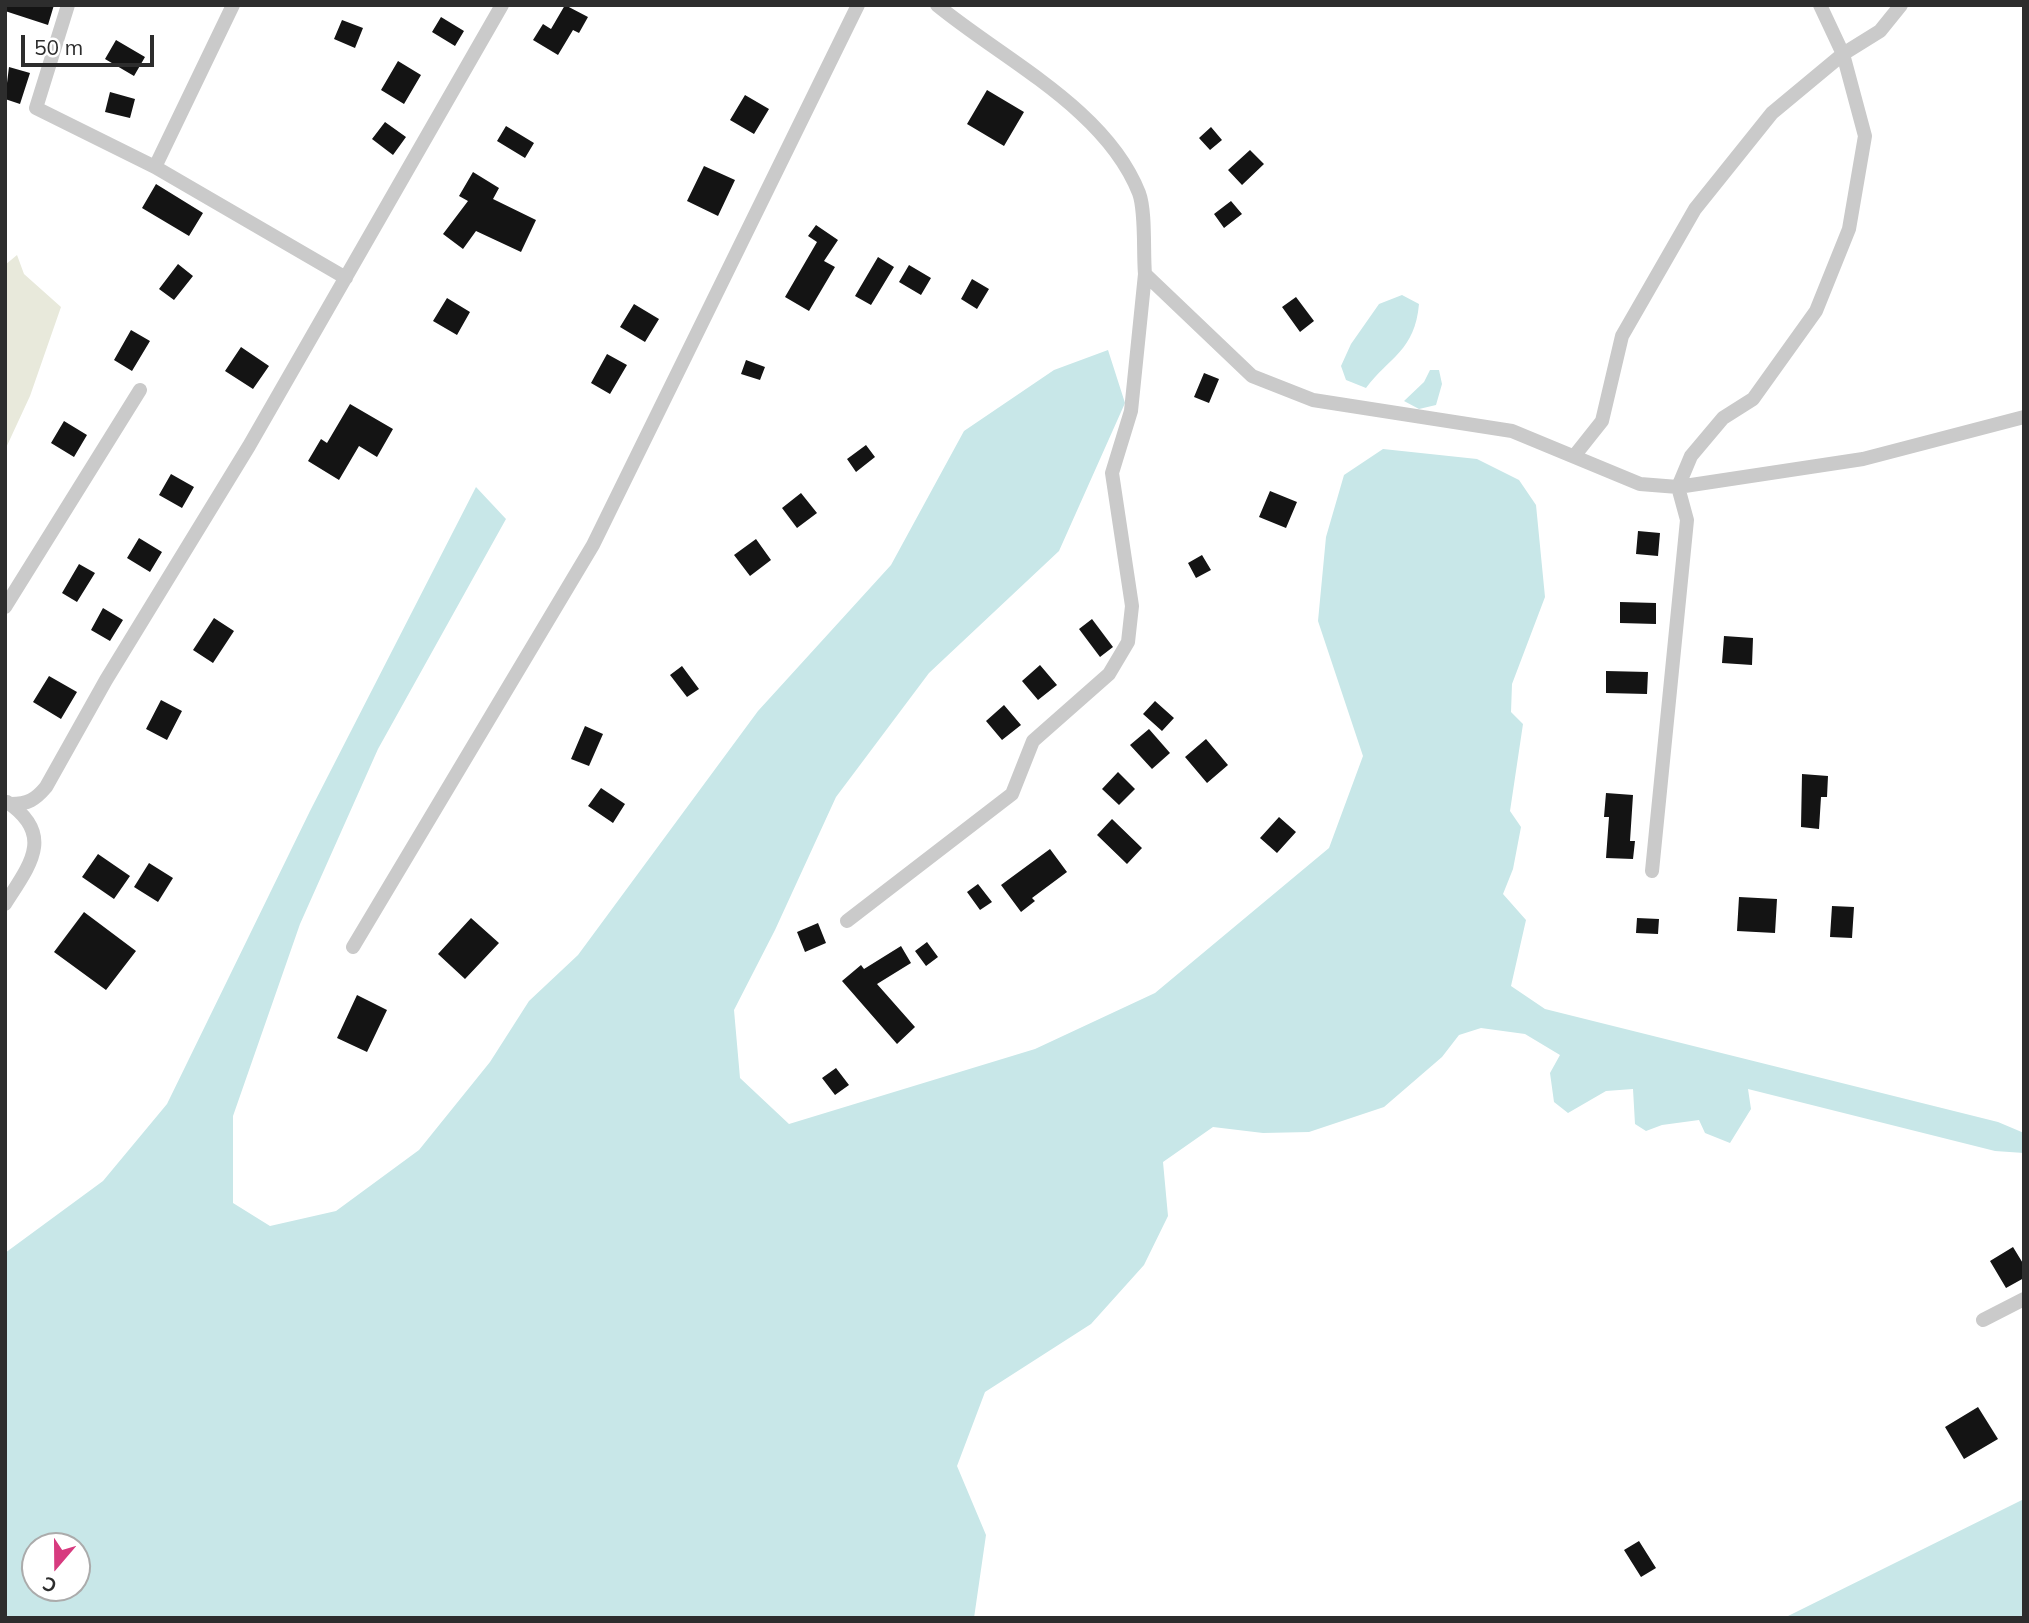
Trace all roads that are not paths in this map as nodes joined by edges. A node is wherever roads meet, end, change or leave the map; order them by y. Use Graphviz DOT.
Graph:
graph roads {
  1 [pos="68,5"];
  2 [pos="233,5"];
  3 [pos="502,5"];
  4 [pos="859,5"];
  5 [pos="937,5"];
  6 [pos="1820,5"];
  7 [pos="1901,5"];
  8 [pos="1843,54"];
  9 [pos="155,167"];
  10 [pos="1145,274"];
  11 [pos="346,278"];
  12 [pos="140,390"];
  13 [pos="2024,417"];
  14 [pos="1575,455"];
  15 [pos="1678,487"];
  16 [pos="5,607"];
  17 [pos="8,803"];
  18 [pos="1652,871"];
  19 [pos="5,904"];
  20 [pos="847,921"];
  21 [pos="353,947"];
  22 [pos="2024,1299"];
  23 [pos="1983,1320"];
  1 -- 9 [label="street"];
  2 -- 9 [label="street"];
  3 -- 11 [label="street"];
  4 -- 21 [label="street"];
  5 -- 10 [label="street"];
  6 -- 8 [label="street"];
  7 -- 8 [label="street"];
  8 -- 14 [label="street"];
  8 -- 15 [label="street"];
  9 -- 11 [label="street"];
  10 -- 14 [label="street"];
  10 -- 20 [label="street"];
  11 -- 17 [label="street"];
  12 -- 16 [label="street"];
  13 -- 15 [label="street"];
  14 -- 15 [label="street"];
  15 -- 18 [label="street"];
  17 -- 19 [label="street"];
  22 -- 23 [label="street"];
}
